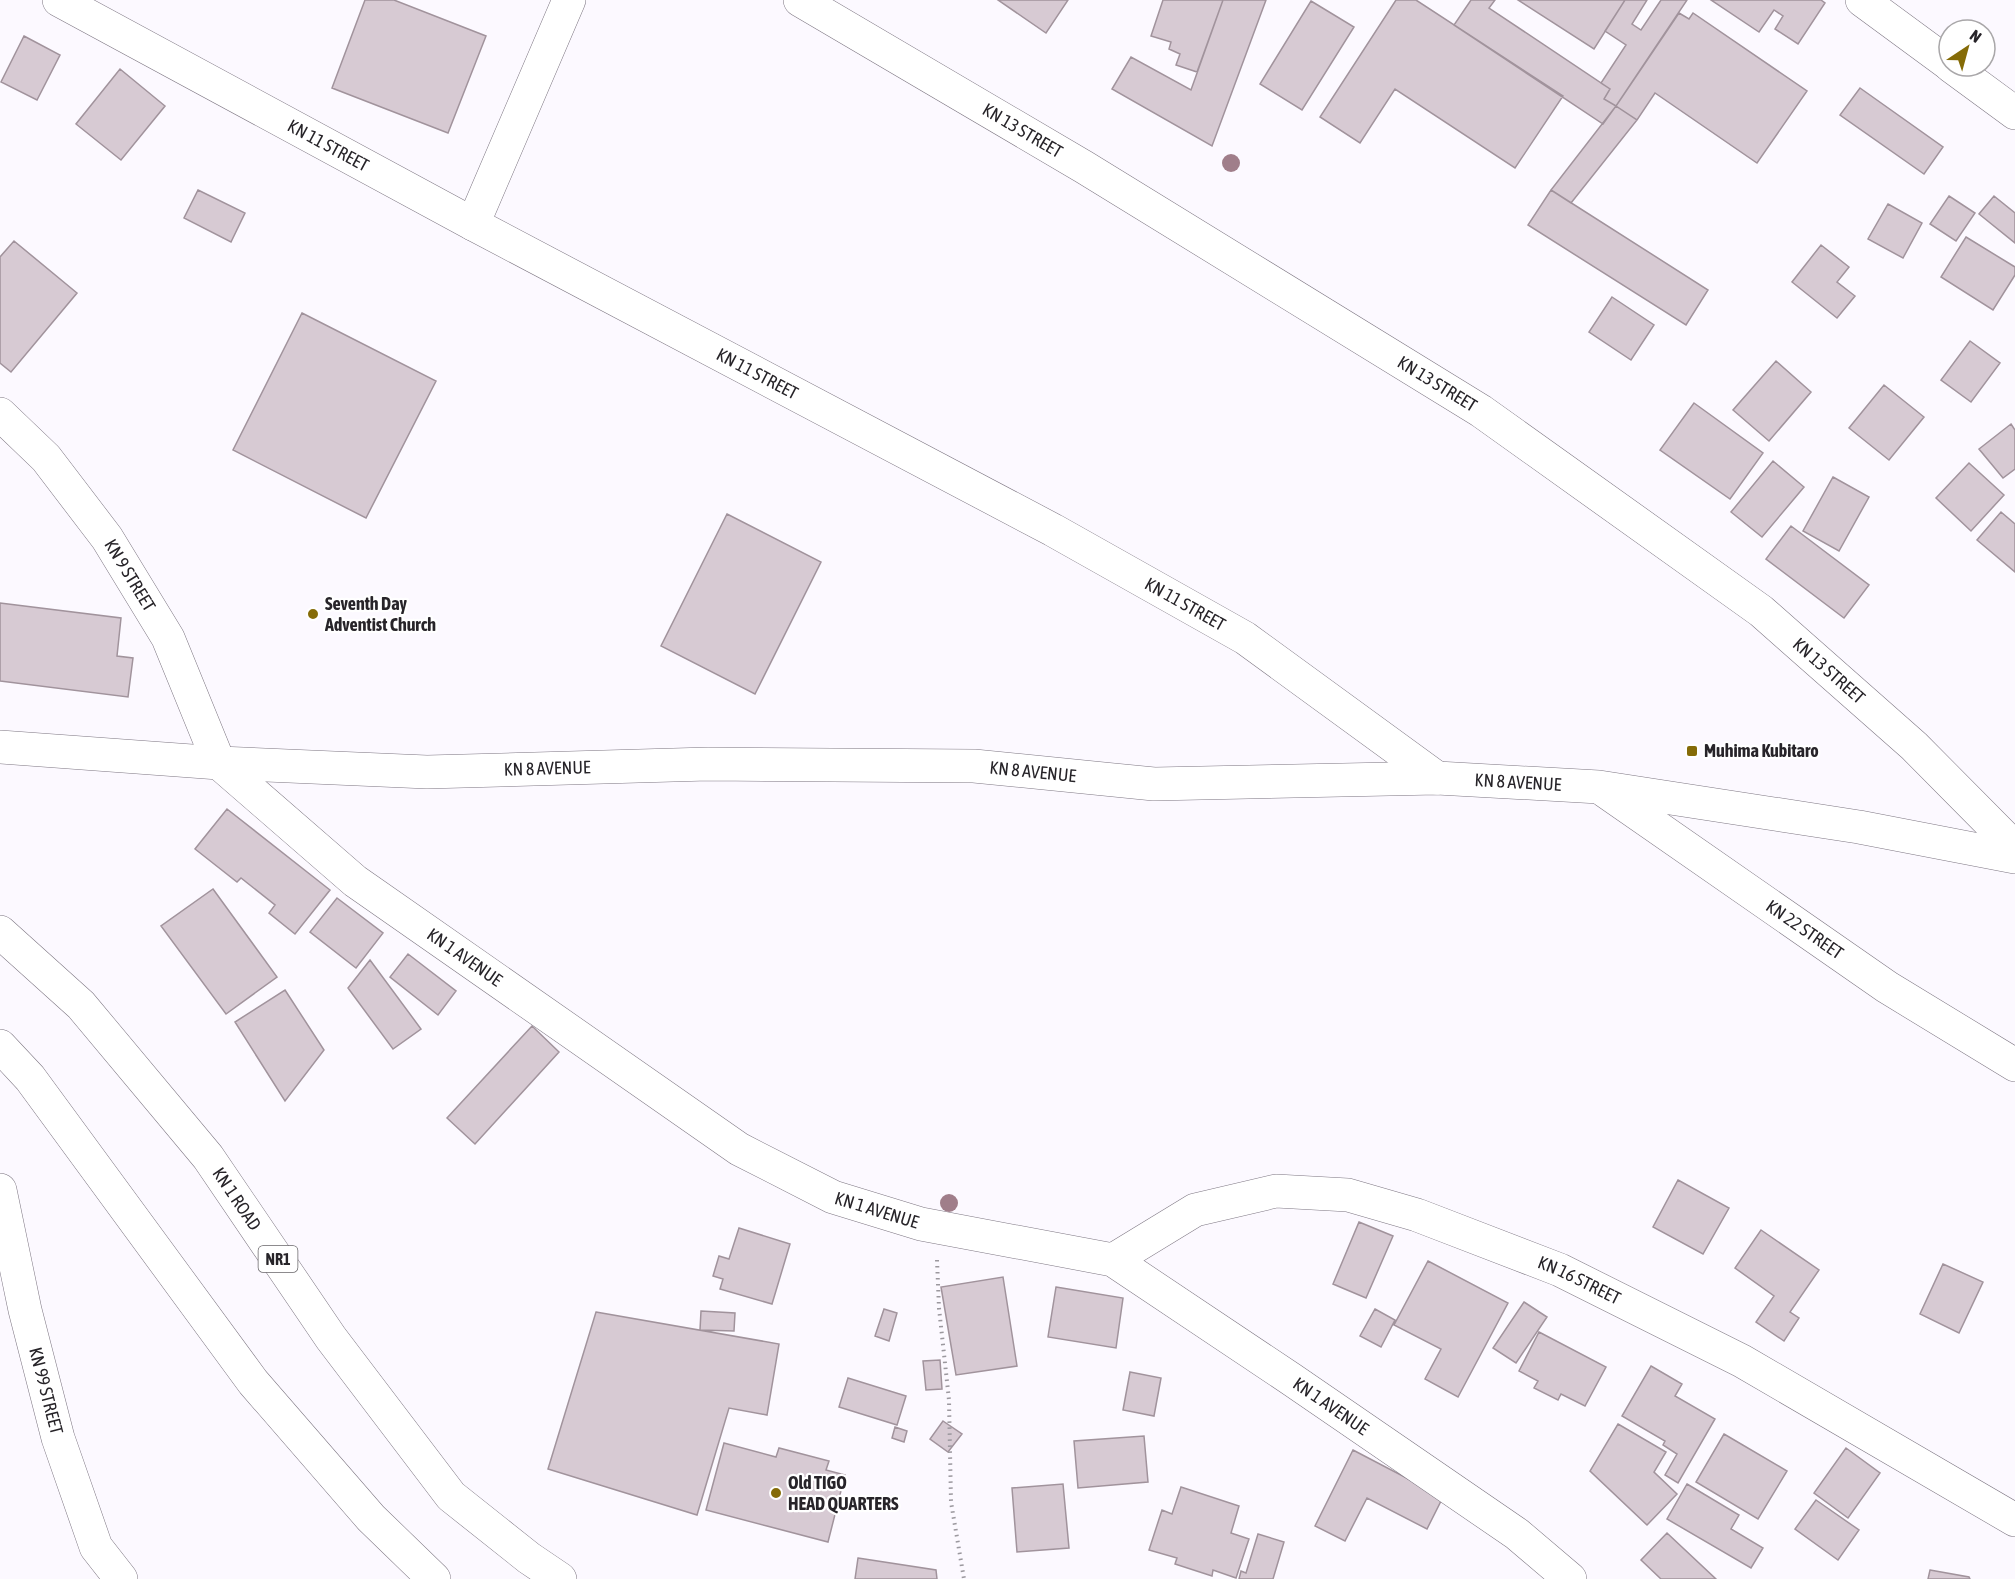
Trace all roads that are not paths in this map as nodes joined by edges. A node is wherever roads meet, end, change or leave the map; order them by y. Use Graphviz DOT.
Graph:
graph roads {
  1 [pos="59,0"];
  2 [pos="569,0"];
  3 [pos="800,0"];
  4 [pos="1862,0"];
  5 [pos="1937,55"];
  6 [pos="1968,78"];
  7 [pos="2015,113"];
  8 [pos="473,224"];
  9 [pos="0,414"];
  10 [pos="0,747"];
  11 [pos="45,750"];
  12 [pos="0,763"];
  13 [pos="219,763"];
  14 [pos="1437,778"];
  15 [pos="1599,787"];
  16 [pos="2015,848"];
  17 [pos="2015,857"];
  18 [pos="0,932"];
  19 [pos="0,1046"];
  20 [pos="2015,1065"];
  21 [pos="0,1190"];
  22 [pos="1113,1260"];
  23 [pos="2015,1520"];
  24 [pos="121,1579"];
  25 [pos="434,1579"];
  26 [pos="560,1579"];
  27 [pos="1570,1579"];
  1 -- 8 [label="main road, KN 11 STREET"];
  2 -- 8 [label="main road"];
  3 -- 16 [label="main road, KN 13 STREET"];
  4 -- 5 [label="main road"];
  6 -- 7 [label="main road"];
  8 -- 14 [label="main road, KN 11 STREET"];
  9 -- 13 [label="main road, KN 9 STREET"];
  10 -- 11 [label="main road, KN 8 AVENUE"];
  11 -- 12 [label="main road, KN 8 AVENUE"];
  11 -- 13 [label="main road, KN 8 AVENUE"];
  13 -- 14 [label="main road, KN 8 AVENUE"];
  13 -- 22 [label="main road, KN 1 AVENUE"];
  14 -- 15 [label="main road, KN 8 AVENUE"];
  15 -- 17 [label="main road, KN 8 AVENUE"];
  15 -- 20 [label="main road, KN 22 STREET"];
  18 -- 26 [label="main road, KN 1 ROAD / NR1"];
  19 -- 25 [label="main road"];
  21 -- 24 [label="main road, KN 99 STREET"];
  22 -- 23 [label="main road, KN 16 STREET"];
  22 -- 27 [label="main road, KN 1 AVENUE"];
}
